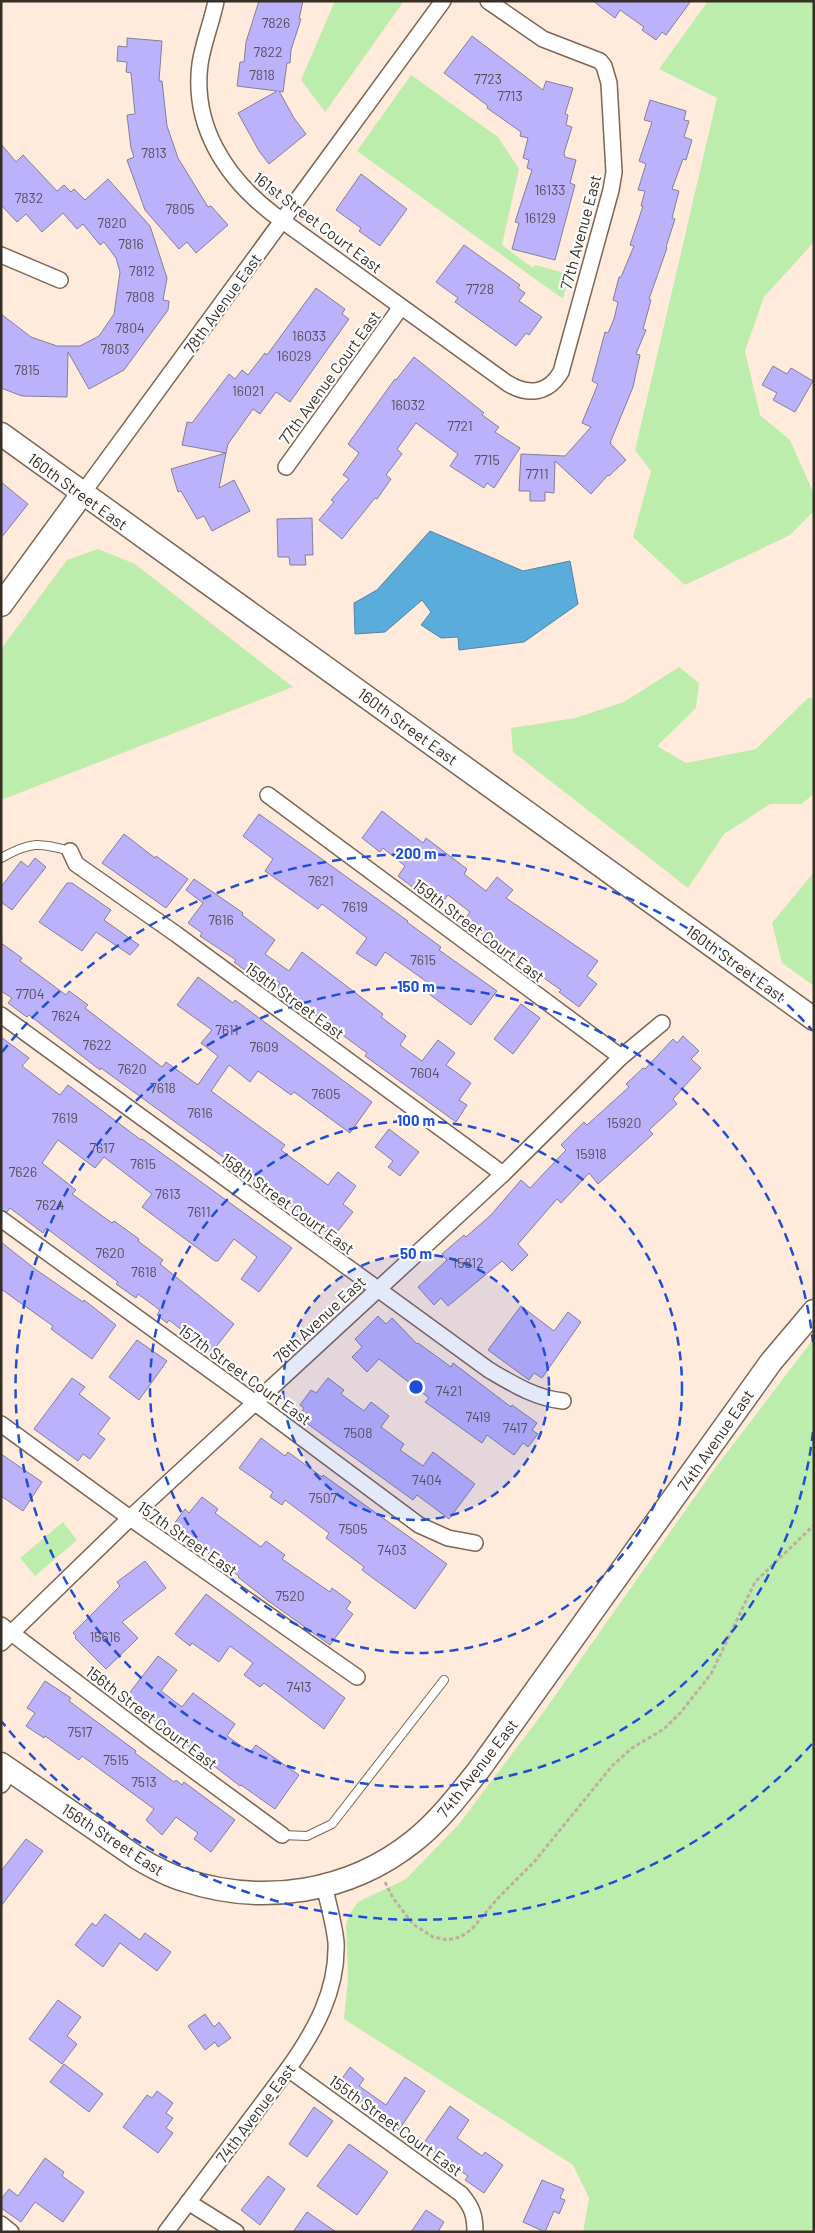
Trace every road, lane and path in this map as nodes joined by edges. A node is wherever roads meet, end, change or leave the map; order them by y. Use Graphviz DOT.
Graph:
graph roads {
  1 [pos="216,1"];
  2 [pos="443,1"];
  3 [pos="488,1"];
  4 [pos="282,220"];
  5 [pos="1,255"];
  6 [pos="60,280"];
  7 [pos="401,307"];
  8 [pos="537,392"];
  9 [pos="1,434"];
  10 [pos="286,467"];
  11 [pos="82,494"];
  12 [pos="1,605"];
  13 [pos="268,795"];
  14 [pos="70,851"];
  15 [pos="1,858"];
  16 [pos="1,1015"];
  17 [pos="814,1019"];
  18 [pos="662,1023"];
  19 [pos="621,1057"];
  20 [pos="503,1174"];
  21 [pos="1,1218"];
  22 [pos="377,1290"];
  23 [pos="814,1311"];
  24 [pos="563,1401"];
  25 [pos="254,1402"];
  26 [pos="1,1424"];
  27 [pos="130,1518"];
  28 [pos="814,1525"];
  29 [pos="475,1543"];
  30 [pos="5,1633"];
  31 [pos="357,1677"];
  32 [pos="444,1680"];
  33 [pos="4,1773"];
  34 [pos="282,1835"];
  35 [pos="376,1866"];
  36 [pos="324,1885"];
  37 [pos="288,2069"];
  38 [pos="188,2202"];
  39 [pos="1,2224"];
  40 [pos="475,2225"];
  41 [pos="11,2232"];
  42 [pos="166,2232"];
  43 [pos="236,2232"];
  1 -- 4 [label="street, 161st Street Court East"];
  2 -- 4 [label="street, 78th Avenue East"];
  3 -- 8 [label="street, 77th Avenue East"];
  4 -- 7 [label="street, 161st Street Court East"];
  4 -- 11 [label="street, 78th Avenue East"];
  5 -- 6 [label="street"];
  7 -- 8 [label="street, 161st Street Court East"];
  7 -- 10 [label="street, 77th Avenue Court East"];
  9 -- 11 [label="street, 160th Street East"];
  11 -- 12 [label="street, 78th Avenue East"];
  11 -- 17 [label="street, 160th Street East"];
  13 -- 19 [label="street, 159th Street Court East"];
  14 -- 15 [label="lane"];
  14 -- 20 [label="street, 159th Street East"];
  16 -- 22 [label="street, 158th Street Court East"];
  18 -- 19 [label="street, 76th Avenue East"];
  19 -- 20 [label="street, 76th Avenue East"];
  20 -- 22 [label="street, 76th Avenue East"];
  21 -- 25 [label="street, 157th Street Court East"];
  22 -- 24 [label="street, 158th Street Court East"];
  22 -- 25 [label="street, 76th Avenue East"];
  23 -- 35 [label="street, 74th Avenue East"];
  25 -- 27 [label="street, 76th Avenue East"];
  25 -- 29 [label="street, 157th Street Court East"];
  26 -- 27 [label="street, 157th Street East"];
  27 -- 30 [label="street, 76th Avenue East"];
  27 -- 31 [label="street, 157th Street East"];
  28 -- 35 [label="path"];
  30 -- 34 [label="street, 156th Street Court East"];
  32 -- 34 [label="lane"];
  33 -- 36 [label="street, 156th Street East"];
  35 -- 36 [label="street, 74th Avenue East"];
  36 -- 37 [label="street, 74th Avenue East"];
  37 -- 38 [label="street, 74th Avenue East"];
  37 -- 40 [label="street, 155th Street Court East"];
  38 -- 42 [label="street, 74th Avenue East"];
  38 -- 43 [label="street"];
  39 -- 41 [label="street"];
}
